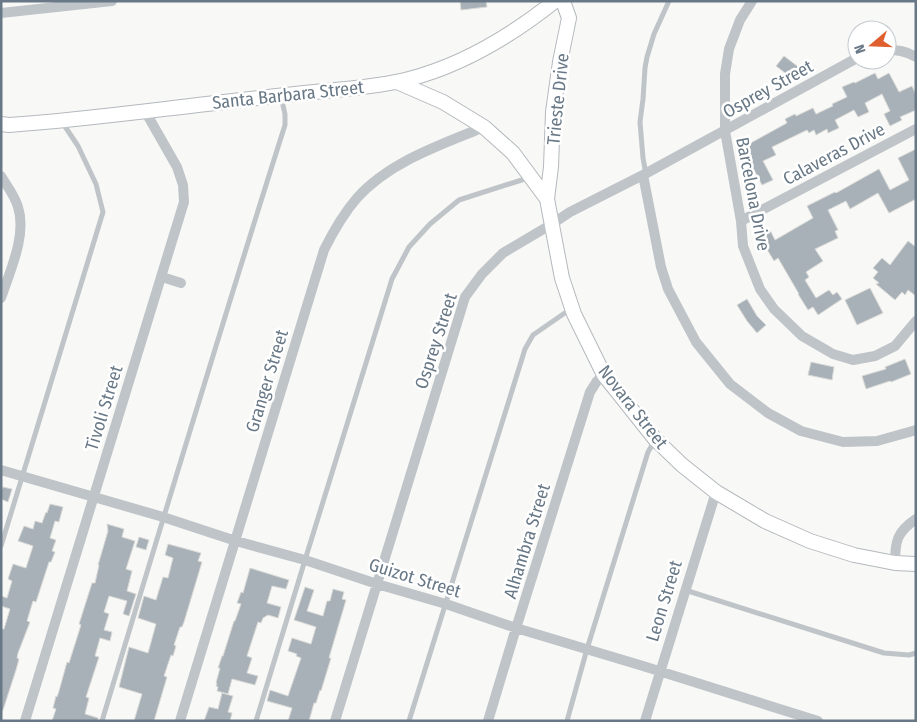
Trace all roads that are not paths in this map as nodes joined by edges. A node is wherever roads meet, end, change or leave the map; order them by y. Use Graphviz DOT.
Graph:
graph roads {
  1 [pos="112,1"];
  2 [pos="555,1"];
  3 [pos="563,1"];
  4 [pos="668,1"];
  5 [pos="752,1"];
  6 [pos="1,13"];
  7 [pos="897,50"];
  8 [pos="916,57"];
  9 [pos="847,64"];
  10 [pos="397,82"];
  11 [pos="281,95"];
  12 [pos="145,111"];
  13 [pos="62,121"];
  14 [pos="1,124"];
  15 [pos="484,127"];
  16 [pos="916,129"];
  17 [pos="725,131"];
  18 [pos="645,175"];
  19 [pos="1,176"];
  20 [pos="531,177"];
  21 [pos="548,199"];
  22 [pos="741,221"];
  23 [pos="552,224"];
  24 [pos="162,277"];
  25 [pos="181,284"];
  26 [pos="1,298"];
  27 [pos="572,308"];
  28 [pos="916,321"];
  29 [pos="604,375"];
  30 [pos="916,430"];
  31 [pos="655,439"];
  32 [pos="1,470"];
  33 [pos="22,477"];
  34 [pos="716,492"];
  35 [pos="94,498"];
  36 [pos="163,517"];
  37 [pos="916,519"];
  38 [pos="236,541"];
  39 [pos="1,546"];
  40 [pos="305,560"];
  41 [pos="894,563"];
  42 [pos="916,564"];
  43 [pos="376,584"];
  44 [pos="685,590"];
  45 [pos="446,604"];
  46 [pos="516,628"];
  47 [pos="587,649"];
  48 [pos="916,653"];
  49 [pos="660,671"];
  50 [pos="799,718"];
  51 [pos="25,721"];
  52 [pos="102,721"];
  53 [pos="180,721"];
  54 [pos="256,721"];
  55 [pos="335,721"];
  56 [pos="409,721"];
  57 [pos="488,721"];
  58 [pos="567,721"];
  59 [pos="645,721"];
  60 [pos="818,721"];
  1 -- 6 [label="street"];
  2 -- 10 [label="street, Santa Barbara Street"];
  3 -- 21 [label="street, Trieste Drive"];
  4 -- 18 [label="lane"];
  5 -- 17 [label="street, Barcelona Drive"];
  7 -- 8 [label="street"];
  9 -- 17 [label="street, Osprey Street"];
  10 -- 11 [label="street, Santa Barbara Street"];
  10 -- 15 [label="street, Novara Street"];
  11 -- 12 [label="street, Santa Barbara Street"];
  11 -- 36 [label="lane"];
  12 -- 13 [label="street, Santa Barbara Street"];
  12 -- 24 [label="street, Tivoli Street"];
  13 -- 14 [label="street, Santa Barbara Street"];
  13 -- 33 [label="lane"];
  15 -- 20 [label="street, Novara Street"];
  15 -- 38 [label="street, Granger Street"];
  16 -- 22 [label="street, Calaveras Drive"];
  17 -- 18 [label="street, Osprey Street"];
  17 -- 22 [label="street, Barcelona Drive"];
  18 -- 23 [label="street, Osprey Street"];
  18 -- 30 [label="street"];
  19 -- 26 [label="street"];
  20 -- 21 [label="street, Novara Street"];
  20 -- 40 [label="lane"];
  21 -- 23 [label="street, Novara Street"];
  22 -- 28 [label="street, Barcelona Drive"];
  23 -- 27 [label="street, Novara Street"];
  23 -- 43 [label="street, Osprey Street"];
  24 -- 25 [label="street"];
  24 -- 35 [label="street, Tivoli Street"];
  27 -- 29 [label="street, Novara Street"];
  27 -- 45 [label="lane"];
  29 -- 31 [label="street, Novara Street"];
  29 -- 46 [label="street, Alhambra Street"];
  31 -- 34 [label="street, Novara Street"];
  31 -- 47 [label="lane"];
  32 -- 33 [label="street, Guizot Street"];
  33 -- 35 [label="street, Guizot Street"];
  33 -- 39 [label="lane"];
  34 -- 41 [label="street, Novara Street"];
  34 -- 44 [label="street, Leon Street"];
  35 -- 36 [label="street, Guizot Street"];
  35 -- 51 [label="street, Tivoli Street"];
  36 -- 38 [label="street, Guizot Street"];
  36 -- 52 [label="lane"];
  37 -- 41 [label="street"];
  38 -- 40 [label="street, Guizot Street"];
  38 -- 53 [label="street, Granger Street"];
  40 -- 43 [label="street, Guizot Street"];
  40 -- 54 [label="lane"];
  41 -- 42 [label="street, Novara Street"];
  43 -- 45 [label="street, Guizot Street"];
  43 -- 55 [label="street, Osprey Street"];
  44 -- 48 [label="lane"];
  44 -- 49 [label="street, Leon Street"];
  45 -- 46 [label="street, Guizot Street"];
  45 -- 56 [label="lane"];
  46 -- 47 [label="street, Guizot Street"];
  46 -- 57 [label="street, Alhambra Street"];
  47 -- 49 [label="street, Guizot Street"];
  47 -- 58 [label="lane"];
  49 -- 50 [label="street, Guizot Street"];
  49 -- 59 [label="street, Leon Street"];
  50 -- 60 [label="street, Guizot Street"];
}
